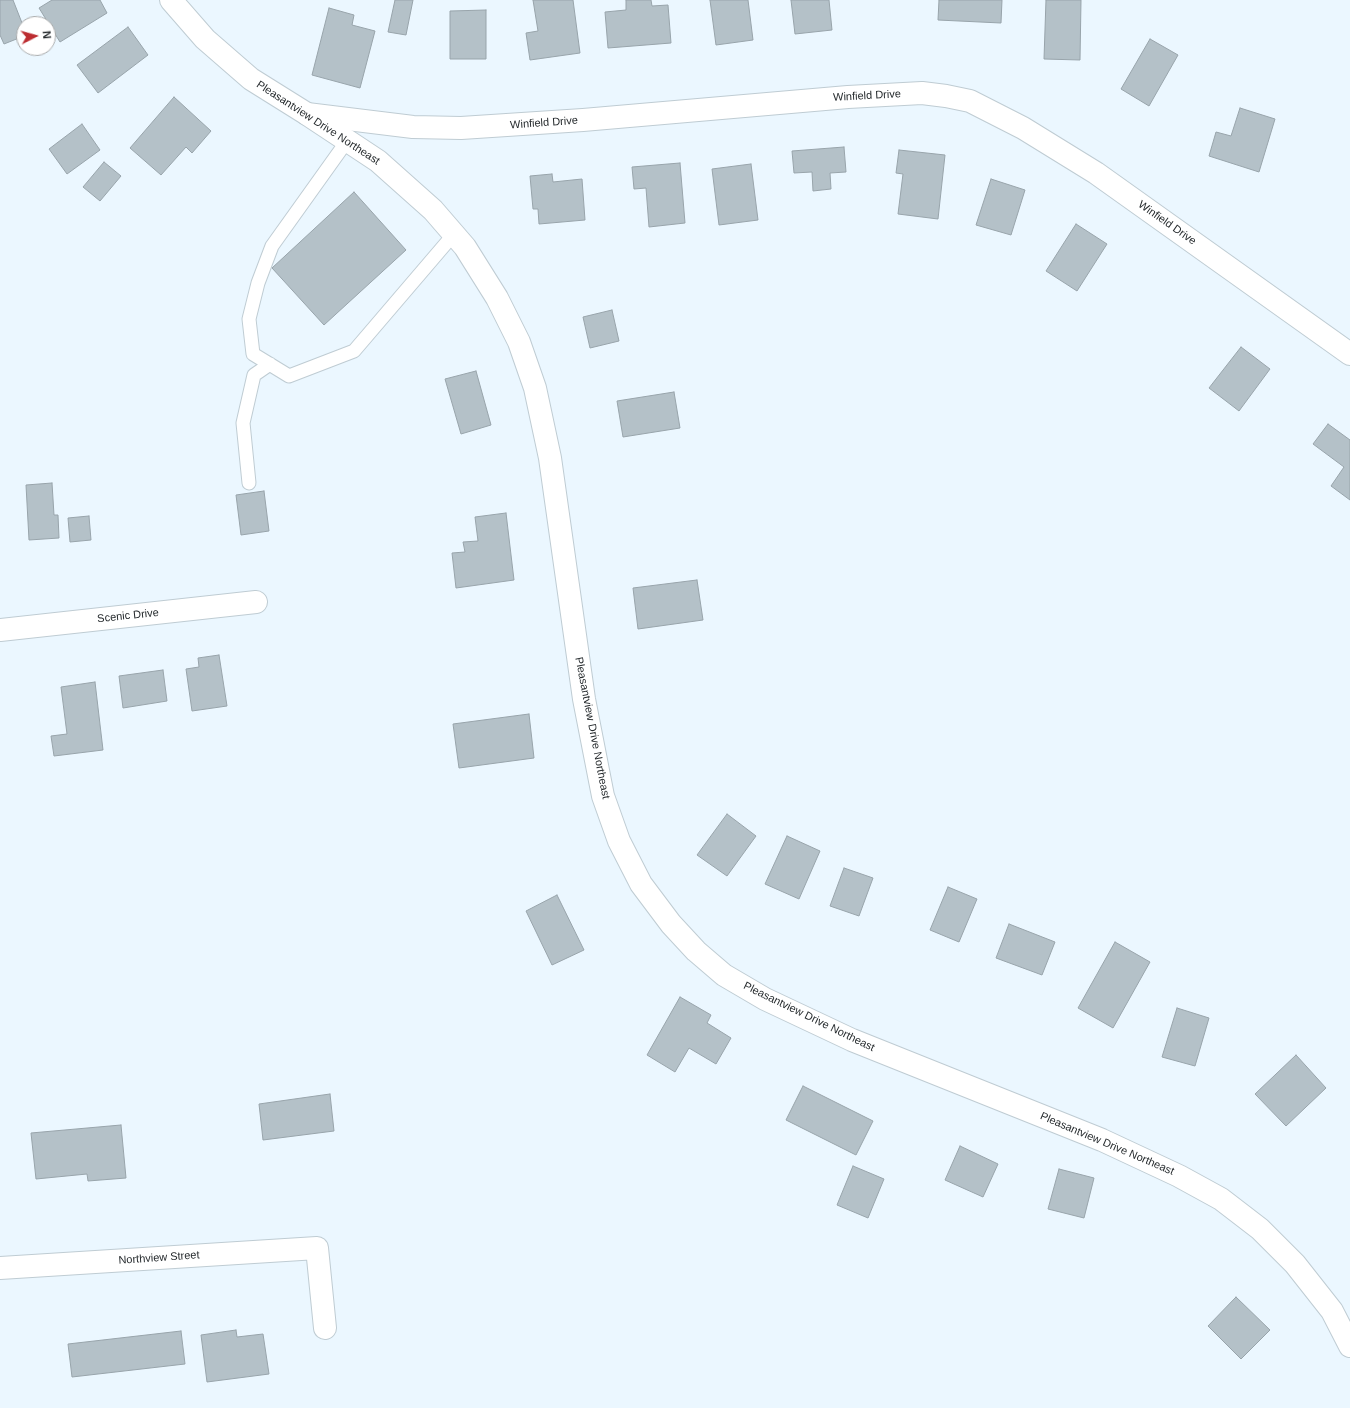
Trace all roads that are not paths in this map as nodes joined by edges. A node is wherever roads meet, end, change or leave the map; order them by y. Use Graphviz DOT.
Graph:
graph roads {
  1 [pos="171,0"];
  2 [pos="307,114"];
  3 [pos="348,141"];
  4 [pos="454,234"];
  5 [pos="1350,354"];
  6 [pos="270,364"];
  7 [pos="249,483"];
  8 [pos="256,602"];
  9 [pos="0,630"];
  10 [pos="0,1268"];
  11 [pos="325,1328"];
  12 [pos="1350,1346"];
  1 -- 2 [label="street, Pleasantview Drive Northeast"];
  2 -- 3 [label="street, Pleasantview Drive Northeast"];
  2 -- 5 [label="street, Winfield Drive"];
  3 -- 4 [label="street, Pleasantview Drive Northeast"];
  3 -- 6 [label="lane"];
  4 -- 6 [label="lane"];
  4 -- 12 [label="street, Pleasantview Drive Northeast"];
  6 -- 7 [label="lane"];
  8 -- 9 [label="street, Scenic Drive"];
  10 -- 11 [label="street, Northview Street"];
}
